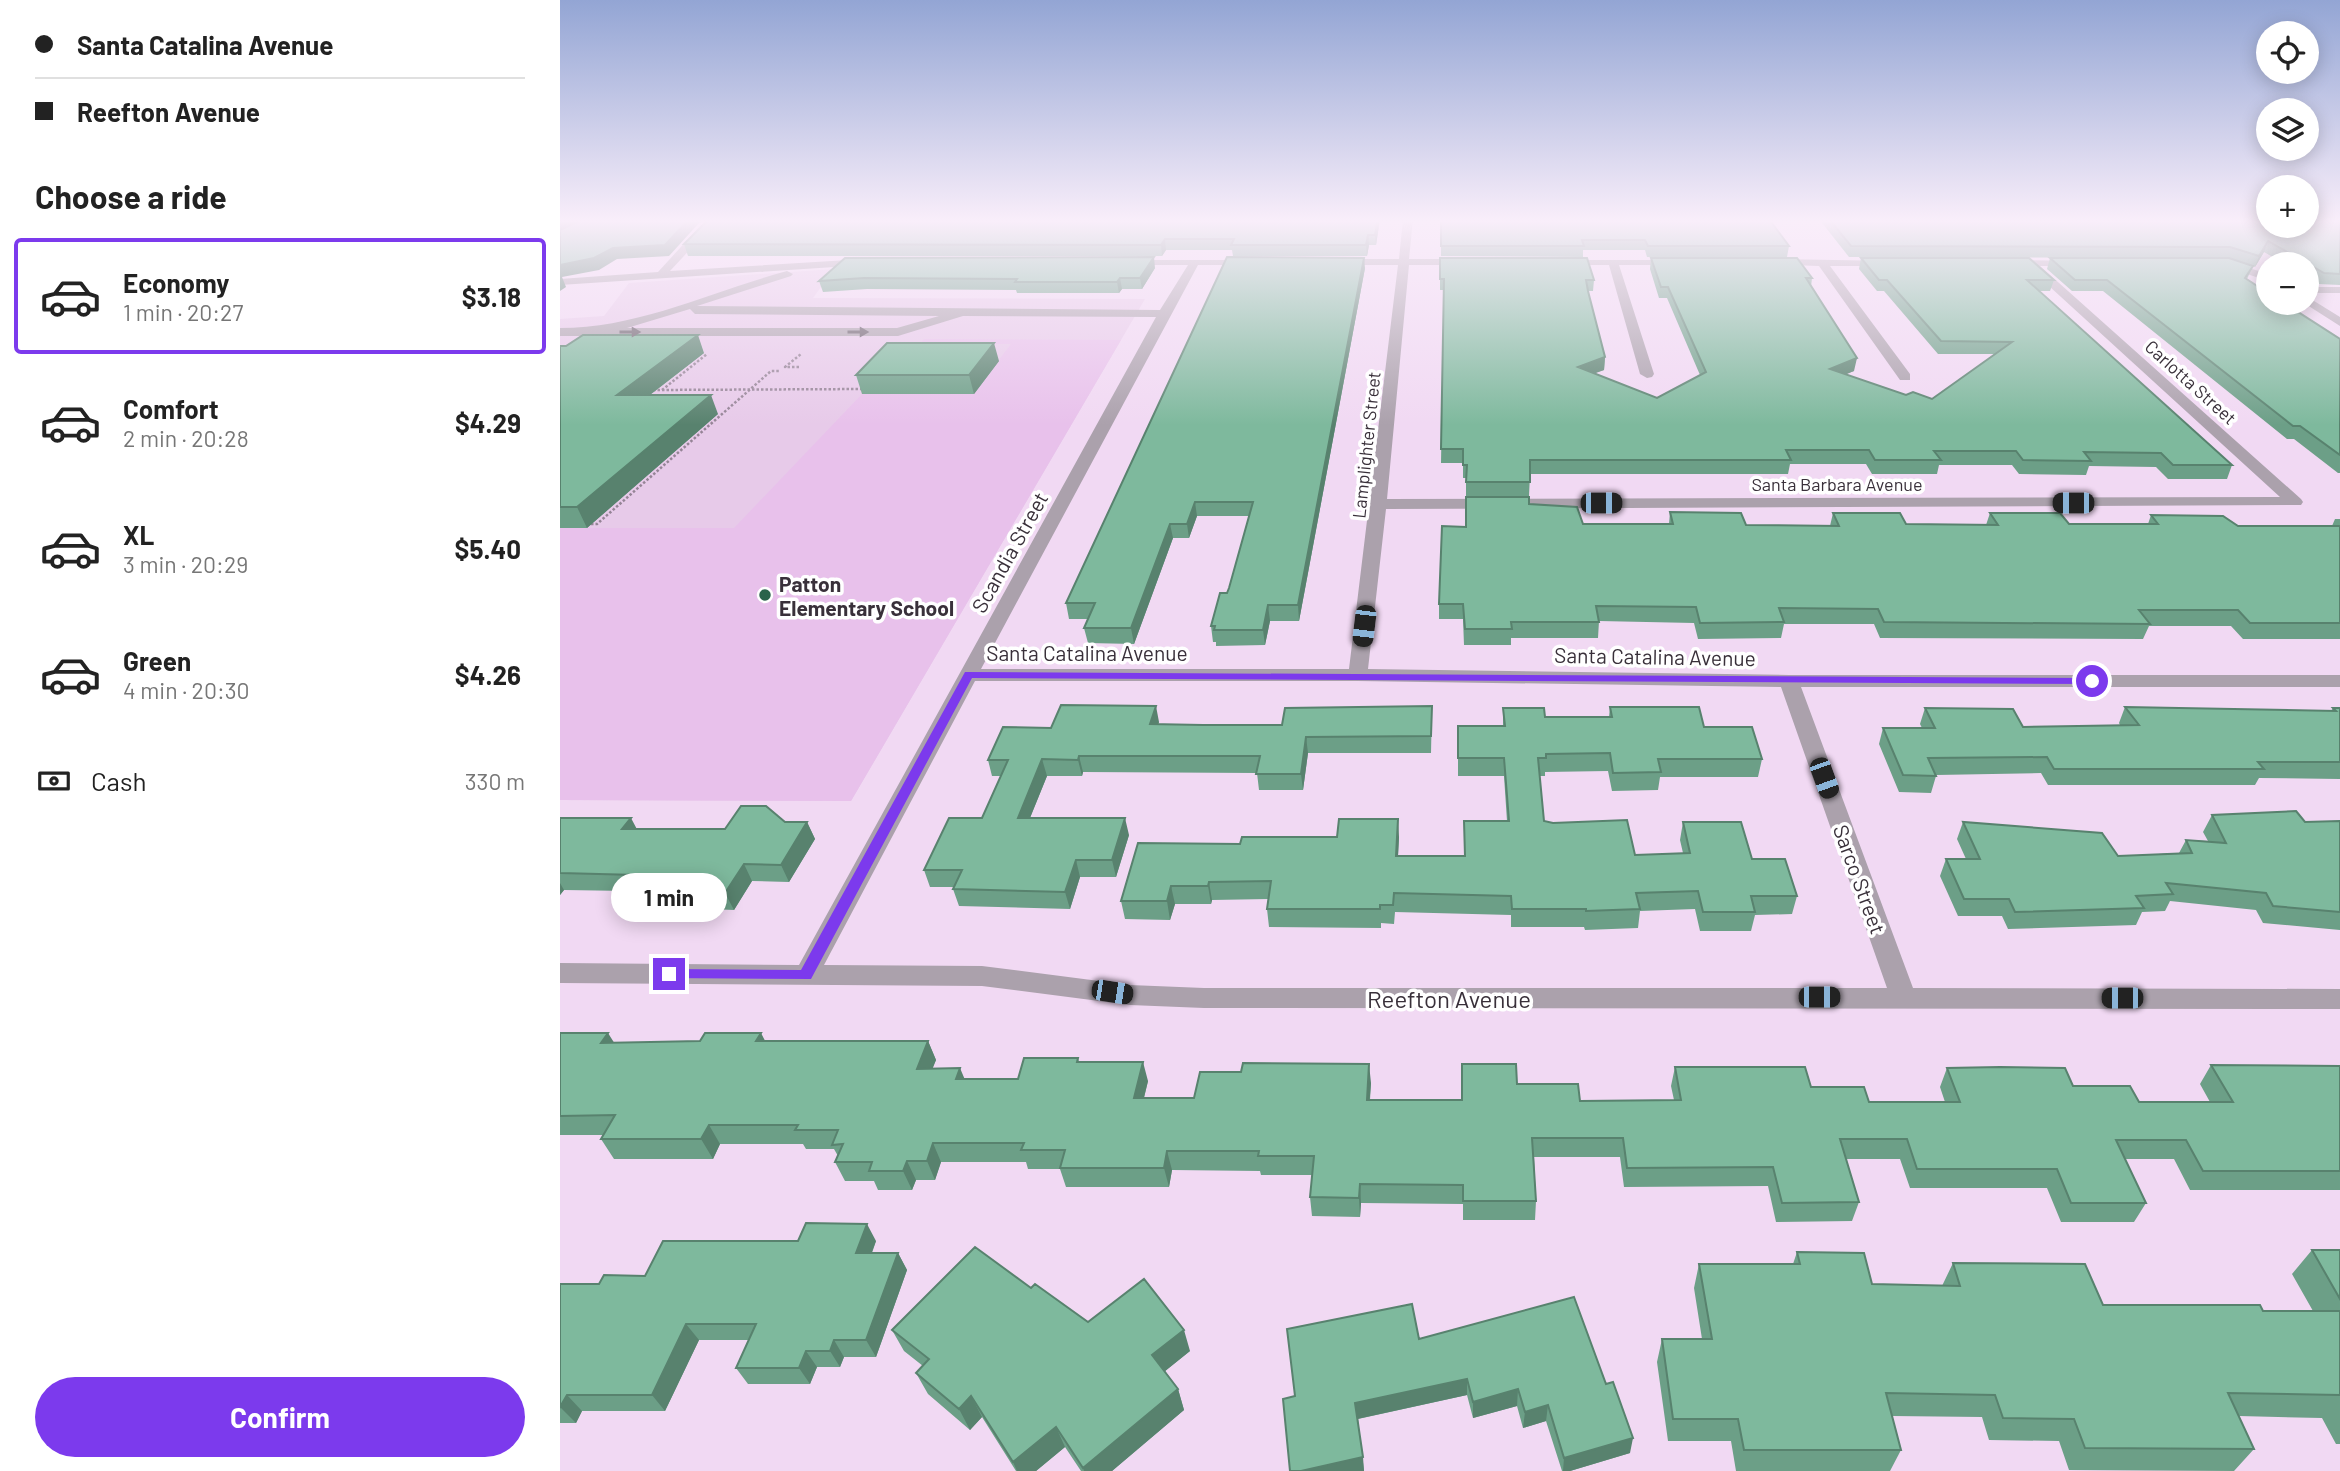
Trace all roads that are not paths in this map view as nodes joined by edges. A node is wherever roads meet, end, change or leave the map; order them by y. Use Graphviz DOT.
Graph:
graph roads {
  1 [pos="746,288"];
  2 [pos="1180,288"];
  3 [pos="1401,288"];
  4 [pos="1621,288"];
  5 [pos="1841,288"];
  6 [pos="2057,288"];
  7 [pos="2319,290"];
  8 [pos="2340,290"];
  9 [pos="2319,308"];
  10 [pos="675,310"];
  11 [pos="963,312"];
  12 [pos="1164,314"];
  13 [pos="2340,322"];
  14 [pos="560,332"];
  15 [pos="590,332"];
  16 [pos="1647,374"];
  17 [pos="1905,377"];
  18 [pos="2295,502"];
  19 [pos="1380,504"];
  20 [pos="968,674"];
  21 [pos="1358,675"];
  22 [pos="1789,681"];
  23 [pos="2340,681"];
  24 [pos="560,973"];
  25 [pos="806,975"];
  26 [pos="1903,997"];
  27 [pos="2340,999"];
  1 -- 10 [label="street"];
  2 -- 12 [label="street, Scandia Street"];
  3 -- 19 [label="street, Lamplighter Street"];
  4 -- 16 [label="street"];
  5 -- 17 [label="street"];
  6 -- 18 [label="street, Carlotta Street"];
  7 -- 8 [label="street"];
  9 -- 13 [label="street"];
  10 -- 11 [label="street"];
  10 -- 15 [label="street"];
  11 -- 12 [label="street"];
  15 -- 11 [label="street, one-way"];
  12 -- 20 [label="street, Scandia Street"];
  14 -- 15 [label="street"];
  18 -- 19 [label="street, Santa Barbara Avenue"];
  19 -- 21 [label="street, Lamplighter Street"];
  20 -- 21 [label="street, Santa Catalina Avenue"];
  20 -- 25 [label="street, Scandia Street"];
  21 -- 22 [label="street, Santa Catalina Avenue"];
  22 -- 23 [label="street, Santa Catalina Avenue"];
  22 -- 26 [label="street, Sarco Street"];
  24 -- 25 [label="street, Reefton Avenue"];
  25 -- 26 [label="street, Reefton Avenue"];
  26 -- 27 [label="street, Reefton Avenue"];
}
